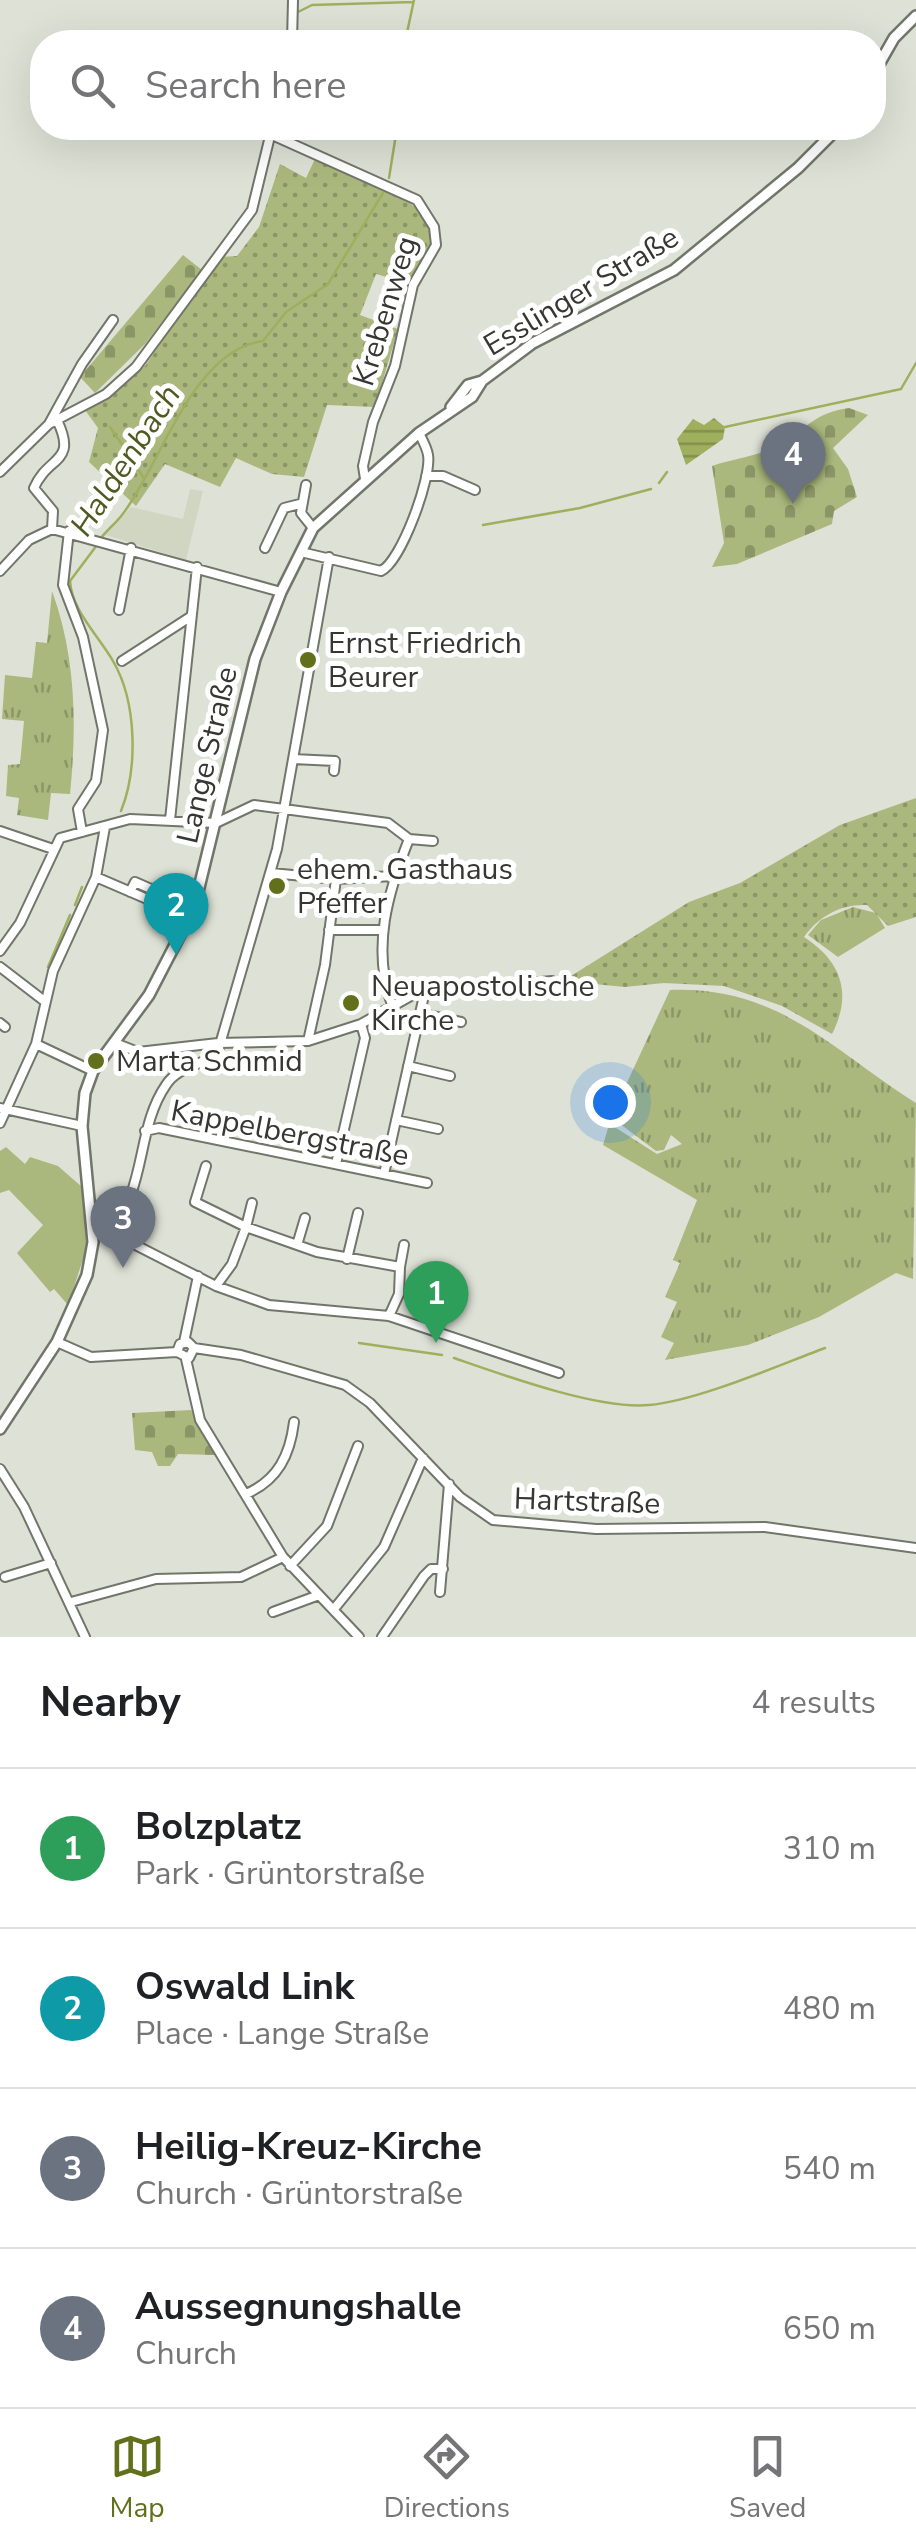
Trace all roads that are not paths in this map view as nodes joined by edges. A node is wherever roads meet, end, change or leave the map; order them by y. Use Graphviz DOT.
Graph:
graph roads {
  1 [pos="294,0"];
  2 [pos="916,16"];
  3 [pos="293,30"];
  4 [pos="886,52"];
  5 [pos="269,140"];
  6 [pos="290,140"];
  7 [pos="826,140"];
  8 [pos="114,320"];
  9 [pos="53,422"];
  10 [pos="419,432"];
  11 [pos="0,472"];
  12 [pos="426,476"];
  13 [pos="365,479"];
  14 [pos="306,486"];
  15 [pos="475,490"];
  16 [pos="300,504"];
  17 [pos="313,528"];
  18 [pos="52,529"];
  19 [pos="69,532"];
  20 [pos="131,548"];
  21 [pos="265,548"];
  22 [pos="300,552"];
  23 [pos="329,557"];
  24 [pos="197,567"];
  25 [pos="0,571"];
  26 [pos="281,592"];
  27 [pos="118,610"];
  28 [pos="190,617"];
  29 [pos="122,661"];
  30 [pos="293,758"];
  31 [pos="334,771"];
  32 [pos="282,810"];
  33 [pos="170,820"];
  34 [pos="216,823"];
  35 [pos="105,826"];
  36 [pos="0,831"];
  37 [pos="82,832"];
  38 [pos="409,839"];
  39 [pos="433,841"];
  40 [pos="53,849"];
  41 [pos="271,873"];
  42 [pos="394,876"];
  43 [pos="96,877"];
  44 [pos="326,878"];
  45 [pos="194,908"];
  46 [pos="329,930"];
  47 [pos="383,930"];
  48 [pos="0,951"];
  49 [pos="0,968"];
  50 [pos="552,981"];
  51 [pos="425,992"];
  52 [pos="44,1000"];
  53 [pos="392,1004"];
  54 [pos="422,1014"];
  55 [pos="461,1022"];
  56 [pos="361,1024"];
  57 [pos="308,1041"];
  58 [pos="115,1043"];
  59 [pos="218,1043"];
  60 [pos="36,1044"];
  61 [pos="408,1066"];
  62 [pos="93,1071"];
  63 [pos="450,1076"];
  64 [pos="3,1108"];
  65 [pos="396,1120"];
  66 [pos="0,1124"];
  67 [pos="82,1126"];
  68 [pos="438,1129"];
  69 [pos="145,1132"];
  70 [pos="336,1164"];
  71 [pos="206,1166"];
  72 [pos="384,1174"];
  73 [pos="428,1183"];
  74 [pos="252,1203"];
  75 [pos="358,1214"];
  76 [pos="304,1218"];
  77 [pos="246,1228"];
  78 [pos="108,1231"];
  79 [pos="93,1233"];
  80 [pos="297,1244"];
  81 [pos="404,1245"];
  82 [pos="347,1259"];
  83 [pos="400,1267"];
  84 [pos="198,1276"];
  85 [pos="216,1286"];
  86 [pos="389,1316"];
  87 [pos="58,1342"];
  88 [pos="184,1342"];
  89 [pos="194,1348"];
  90 [pos="178,1352"];
  91 [pos="186,1359"];
  92 [pos="558,1373"];
  93 [pos="294,1422"];
  94 [pos="0,1429"];
  95 [pos="358,1446"];
  96 [pos="423,1458"];
  97 [pos="0,1468"];
  98 [pos="449,1484"];
  99 [pos="246,1494"];
  100 [pos="916,1548"];
  101 [pos="283,1557"];
  102 [pos="51,1563"];
  103 [pos="290,1566"];
  104 [pos="443,1569"];
  105 [pos="5,1577"];
  106 [pos="440,1592"];
  107 [pos="319,1594"];
  108 [pos="70,1602"];
  109 [pos="334,1610"];
  110 [pos="273,1612"];
  111 [pos="356,1634"];
  112 [pos="85,1637"];
  113 [pos="340,1637"];
  114 [pos="382,1637"];
  1 -- 3 [label="street"];
  2 -- 4 [label="main road"];
  5 -- 9 [label="street"];
  6 -- 13 [label="street, Krebenweg"];
  7 -- 10 [label="main road, Esslinger Straße"];
  8 -- 9 [label="street"];
  9 -- 11 [label="street"];
  9 -- 18 [label="street"];
  10 -- 12 [label="street"];
  10 -- 13 [label="main road, Esslinger Straße"];
  12 -- 15 [label="street"];
  12 -- 23 [label="street"];
  13 -- 17 [label="main road, Esslinger Straße"];
  14 -- 16 [label="street"];
  16 -- 17 [label="street"];
  16 -- 21 [label="street"];
  17 -- 22 [label="main road, Esslinger Straße"];
  18 -- 19 [label="street"];
  18 -- 25 [label="street"];
  19 -- 20 [label="street"];
  19 -- 37 [label="street"];
  20 -- 24 [label="street"];
  20 -- 27 [label="street"];
  22 -- 23 [label="street"];
  22 -- 26 [label="main road, Lange Straße"];
  23 -- 30 [label="street"];
  24 -- 26 [label="street"];
  24 -- 28 [label="street"];
  26 -- 34 [label="main road, Lange Straße"];
  28 -- 29 [label="street"];
  28 -- 33 [label="street"];
  30 -- 31 [label="street"];
  30 -- 32 [label="street"];
  32 -- 34 [label="street"];
  32 -- 38 [label="street"];
  32 -- 41 [label="street"];
  33 -- 34 [label="street"];
  33 -- 35 [label="street"];
  34 -- 45 [label="main road, Lange Straße"];
  35 -- 37 [label="street"];
  35 -- 43 [label="street"];
  36 -- 40 [label="street"];
  37 -- 40 [label="street"];
  38 -- 39 [label="street"];
  38 -- 42 [label="street"];
  40 -- 48 [label="street"];
  41 -- 44 [label="street"];
  41 -- 59 [label="street"];
  42 -- 46 [label="street"];
  42 -- 47 [label="street"];
  43 -- 45 [label="street"];
  43 -- 52 [label="street"];
  45 -- 58 [label="main road, Lange Straße"];
  46 -- 47 [label="street"];
  46 -- 57 [label="street"];
  47 -- 53 [label="street"];
  49 -- 52 [label="street"];
  50 -- 51 [label="street"];
  51 -- 53 [label="street"];
  51 -- 54 [label="street"];
  52 -- 60 [label="street"];
  53 -- 56 [label="street"];
  54 -- 55 [label="street"];
  54 -- 61 [label="street"];
  56 -- 57 [label="street"];
  56 -- 70 [label="street"];
  57 -- 59 [label="street"];
  58 -- 59 [label="street"];
  58 -- 62 [label="main road, Lange Straße"];
  59 -- 69 [label="street"];
  60 -- 62 [label="street"];
  60 -- 64 [label="street"];
  61 -- 63 [label="street"];
  61 -- 65 [label="street"];
  62 -- 67 [label="main road, Lange Straße"];
  64 -- 66 [label="street"];
  64 -- 67 [label="street"];
  65 -- 68 [label="street"];
  65 -- 72 [label="street"];
  67 -- 79 [label="main road, Lange Straße"];
  69 -- 70 [label="street, Kappelbergstraße"];
  69 -- 78 [label="street"];
  70 -- 72 [label="street, Kappelbergstraße"];
  71 -- 77 [label="street"];
  72 -- 73 [label="street, Kappelbergstraße"];
  74 -- 77 [label="street"];
  75 -- 82 [label="street"];
  76 -- 80 [label="street"];
  77 -- 80 [label="street"];
  77 -- 85 [label="street"];
  78 -- 79 [label="street"];
  78 -- 84 [label="street"];
  79 -- 87 [label="main road, Lange Straße"];
  80 -- 82 [label="street"];
  81 -- 83 [label="street"];
  82 -- 83 [label="street"];
  83 -- 86 [label="street"];
  84 -- 85 [label="street"];
  84 -- 88 [label="street"];
  85 -- 86 [label="street"];
  86 -- 92 [label="street"];
  87 -- 90 [label="street"];
  87 -- 94 [label="main road, Lange Straße"];
  88 -- 89 [label="street, Hartstraße"];
  88 -- 90 [label="street"];
  89 -- 91 [label="street"];
  89 -- 96 [label="street, Hartstraße"];
  90 -- 91 [label="street"];
  91 -- 99 [label="street"];
  93 -- 99 [label="street"];
  95 -- 103 [label="street"];
  96 -- 98 [label="street, Hartstraße"];
  96 -- 109 [label="street"];
  97 -- 102 [label="street"];
  98 -- 100 [label="street, Hartstraße"];
  98 -- 104 [label="street"];
  99 -- 101 [label="street"];
  101 -- 103 [label="street"];
  101 -- 108 [label="street"];
  102 -- 105 [label="street"];
  102 -- 108 [label="street"];
  103 -- 107 [label="street"];
  104 -- 106 [label="street"];
  104 -- 114 [label="street"];
  107 -- 109 [label="street"];
  107 -- 110 [label="street"];
  108 -- 112 [label="street"];
  109 -- 111 [label="street"];
  111 -- 113 [label="street"];
}
